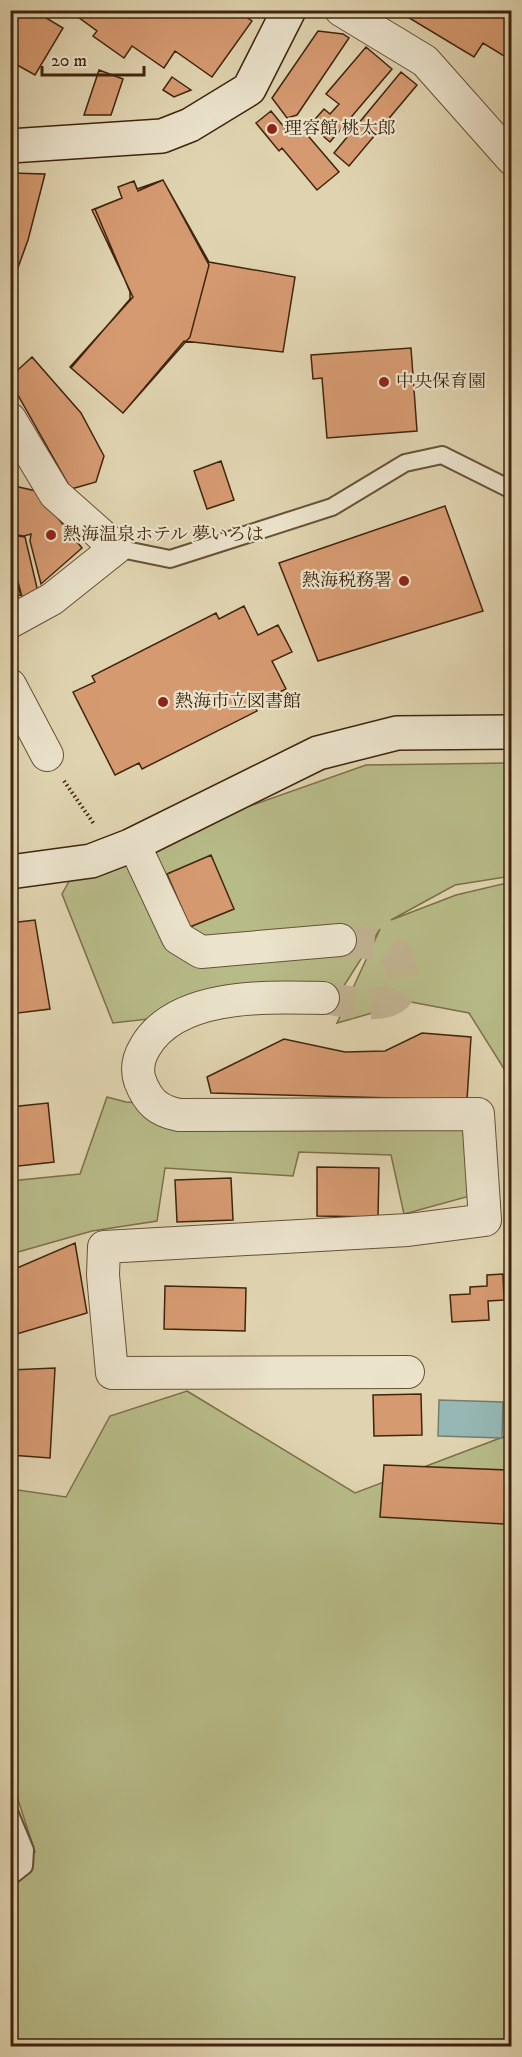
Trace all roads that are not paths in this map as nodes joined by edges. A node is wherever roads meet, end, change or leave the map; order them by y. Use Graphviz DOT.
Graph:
graph roads {
  1 [pos="289,10"];
  2 [pos="341,10"];
  3 [pos="10,146"];
  4 [pos="512,159"];
  5 [pos="10,419"];
  6 [pos="512,489"];
  7 [pos="116,548"];
  8 [pos="10,622"];
  9 [pos="10,685"];
  10 [pos="512,732"];
  11 [pos="47,755"];
  12 [pos="124,848"];
  13 [pos="10,872"];
  14 [pos="340,939"];
  15 [pos="323,998"];
  16 [pos="408,1372"];
  17 [pos="10,1814"];
  18 [pos="10,1877"];
  1 -- 3 [label="street"];
  2 -- 4 [label="street"];
  5 -- 7 [label="street"];
  6 -- 7 [label="lane"];
  7 -- 8 [label="street"];
  9 -- 11 [label="street"];
  10 -- 12 [label="street"];
  12 -- 13 [label="street"];
  12 -- 14 [label="street"];
  15 -- 16 [label="street"];
  17 -- 18 [label="lane"];
}
